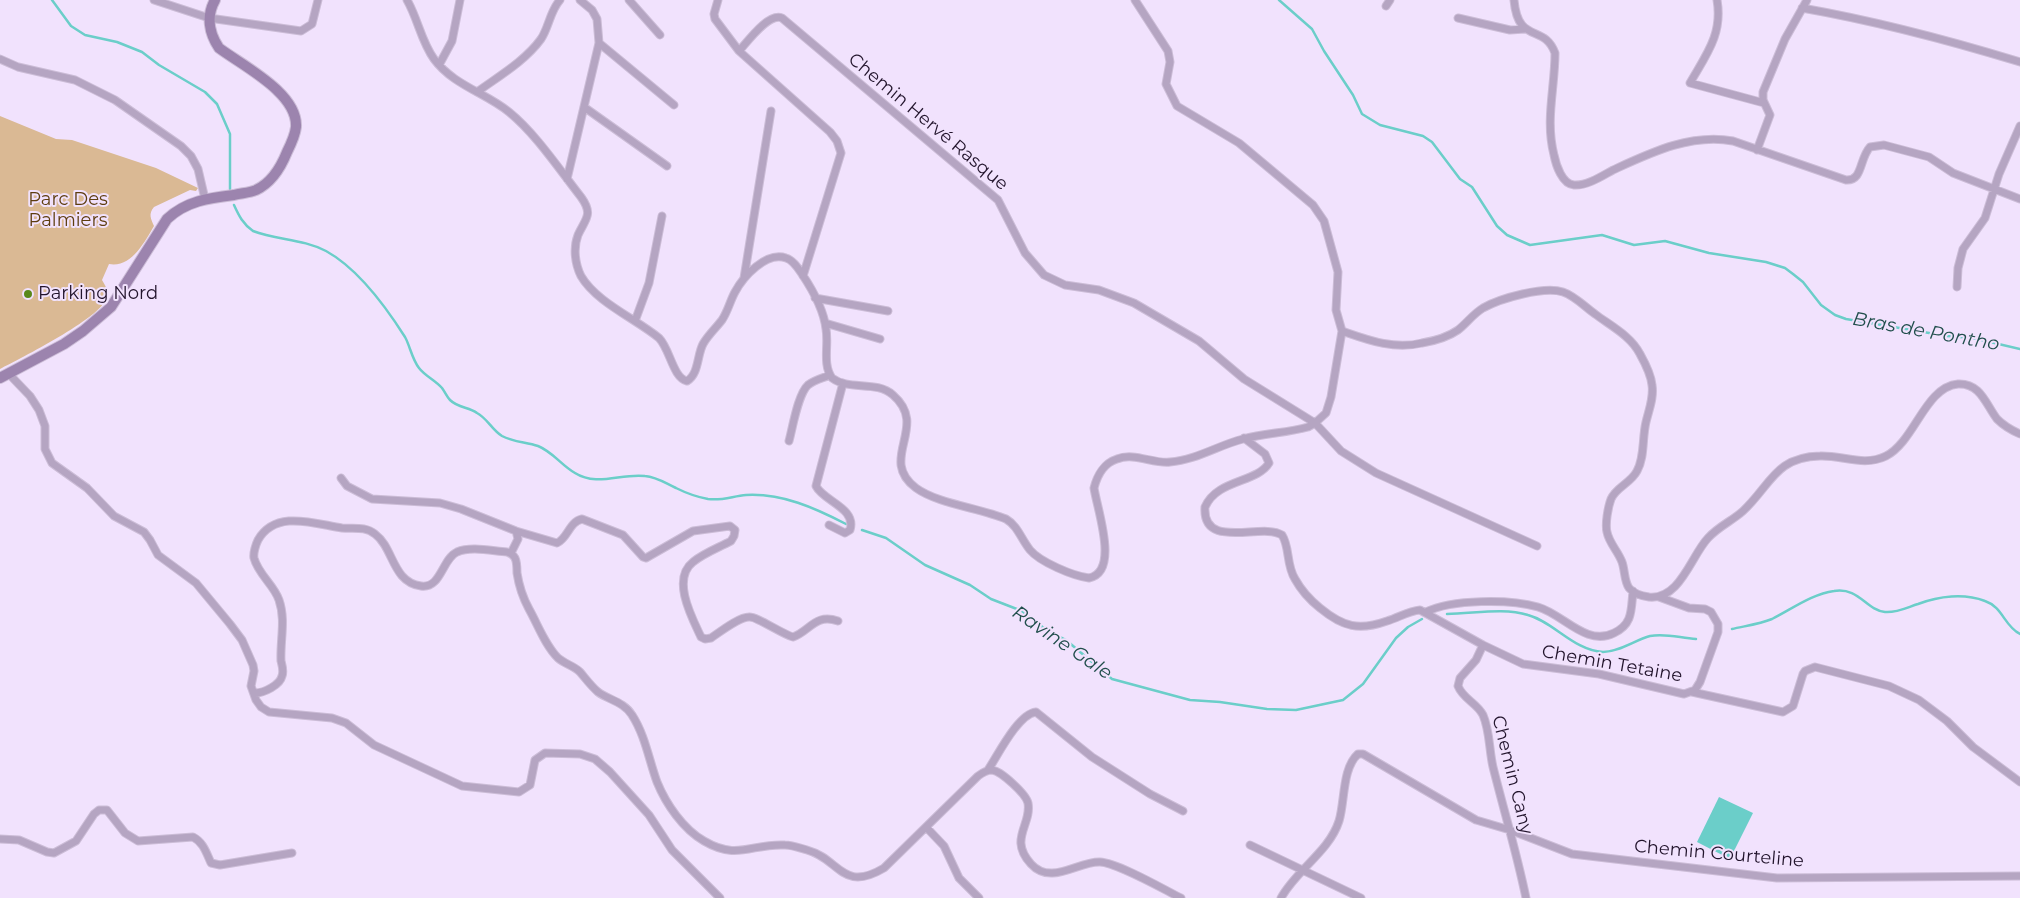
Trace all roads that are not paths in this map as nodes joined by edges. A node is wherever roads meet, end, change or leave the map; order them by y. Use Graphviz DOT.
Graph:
graph roads {
  1 [pos="154,0"];
  2 [pos="215,0"];
  3 [pos="318,0"];
  4 [pos="408,0"];
  5 [pos="460,0"];
  6 [pos="560,0"];
  7 [pos="580,0"];
  8 [pos="629,0"];
  9 [pos="718,0"];
  10 [pos="1135,0"];
  11 [pos="1514,0"];
  12 [pos="1717,0"];
  13 [pos="1808,0"];
  14 [pos="1802,8"];
  15 [pos="209,18"];
  16 [pos="1458,18"];
  17 [pos="1525,29"];
  18 [pos="660,34"];
  19 [pos="598,43"];
  20 [pos="739,51"];
  21 [pos="0,58"];
  22 [pos="2020,62"];
  23 [pos="439,65"];
  24 [pos="477,92"];
  25 [pos="1764,103"];
  26 [pos="674,105"];
  27 [pos="584,107"];
  28 [pos="771,111"];
  29 [pos="2020,126"];
  30 [pos="1757,150"];
  31 [pos="667,166"];
  32 [pos="567,179"];
  33 [pos="1994,189"];
  34 [pos="2020,198"];
  35 [pos="205,199"];
  36 [pos="662,216"];
  37 [pos="803,276"];
  38 [pos="744,279"];
  39 [pos="1957,287"];
  40 [pos="815,298"];
  41 [pos="888,312"];
  42 [pos="635,320"];
  43 [pos="825,323"];
  44 [pos="1342,331"];
  45 [pos="880,339"];
  46 [pos="830,375"];
  47 [pos="4,376"];
  48 [pos="843,383"];
  49 [pos="1315,423"];
  50 [pos="2020,434"];
  51 [pos="1244,438"];
  52 [pos="789,441"];
  53 [pos="340,478"];
  54 [pos="829,525"];
  55 [pos="516,531"];
  56 [pos="1537,546"];
  57 [pos="511,553"];
  58 [pos="1633,591"];
  59 [pos="1659,596"];
  60 [pos="1426,612"];
  61 [pos="838,621"];
  62 [pos="1483,645"];
  63 [pos="1692,692"];
  64 [pos="255,693"];
  65 [pos="988,770"];
  66 [pos="2020,782"];
  67 [pos="1183,811"];
  68 [pos="926,827"];
  69 [pos="1510,830"];
  70 [pos="0,839"];
  71 [pos="1250,845"];
  72 [pos="292,853"];
  73 [pos="1304,870"];
  74 [pos="2020,876"];
  75 [pos="720,898"];
  76 [pos="979,898"];
  77 [pos="1181,898"];
  78 [pos="1282,898"];
  79 [pos="1361,898"];
  80 [pos="1526,898"];
  1 -- 15 [label="street"];
  2 -- 15 [label="main road"];
  3 -- 15 [label="street"];
  4 -- 23 [label="street"];
  5 -- 23 [label="street"];
  6 -- 24 [label="street"];
  7 -- 19 [label="street"];
  8 -- 18 [label="street"];
  9 -- 20 [label="street"];
  10 -- 44 [label="street"];
  11 -- 17 [label="street"];
  12 -- 25 [label="street"];
  13 -- 14 [label="street"];
  14 -- 22 [label="street"];
  14 -- 25 [label="street"];
  15 -- 35 [label="main road"];
  16 -- 17 [label="street"];
  17 -- 30 [label="street"];
  19 -- 26 [label="street"];
  19 -- 27 [label="street"];
  20 -- 37 [label="street"];
  20 -- 49 [label="street, Chemin Hervé Rasque"];
  21 -- 35 [label="street"];
  23 -- 24 [label="street"];
  24 -- 32 [label="street"];
  25 -- 30 [label="street"];
  27 -- 31 [label="street"];
  27 -- 32 [label="street"];
  28 -- 38 [label="street"];
  29 -- 33 [label="street"];
  30 -- 33 [label="street"];
  32 -- 42 [label="street"];
  33 -- 34 [label="street"];
  33 -- 39 [label="street"];
  35 -- 47 [label="main road"];
  36 -- 42 [label="street"];
  37 -- 38 [label="street"];
  37 -- 40 [label="street"];
  38 -- 42 [label="street"];
  40 -- 41 [label="street"];
  40 -- 43 [label="street"];
  43 -- 45 [label="street"];
  43 -- 46 [label="street"];
  44 -- 49 [label="street"];
  44 -- 58 [label="street"];
  46 -- 48 [label="street"];
  46 -- 52 [label="street"];
  47 -- 64 [label="street"];
  48 -- 51 [label="street"];
  48 -- 54 [label="street"];
  49 -- 51 [label="street"];
  49 -- 56 [label="street, Chemin Hervé Rasque"];
  50 -- 59 [label="street"];
  51 -- 60 [label="street, Chemin Tetaine"];
  53 -- 55 [label="street"];
  55 -- 57 [label="street"];
  55 -- 61 [label="street"];
  57 -- 64 [label="street"];
  57 -- 68 [label="street"];
  58 -- 59 [label="street"];
  58 -- 60 [label="street, Chemin Tetaine"];
  59 -- 63 [label="street, Chemin Tetaine"];
  60 -- 62 [label="street, Chemin Tetaine"];
  62 -- 63 [label="street, Chemin Tetaine"];
  62 -- 69 [label="street, Chemin Cany"];
  63 -- 66 [label="street"];
  64 -- 75 [label="street"];
  65 -- 67 [label="street"];
  65 -- 68 [label="street"];
  65 -- 77 [label="street"];
  68 -- 76 [label="street"];
  69 -- 73 [label="street, Chemin Courteline"];
  69 -- 74 [label="street, Chemin Courteline"];
  69 -- 80 [label="street, Chemin Cany"];
  70 -- 72 [label="street"];
  71 -- 73 [label="street"];
  73 -- 78 [label="street"];
  73 -- 79 [label="street"];
}
